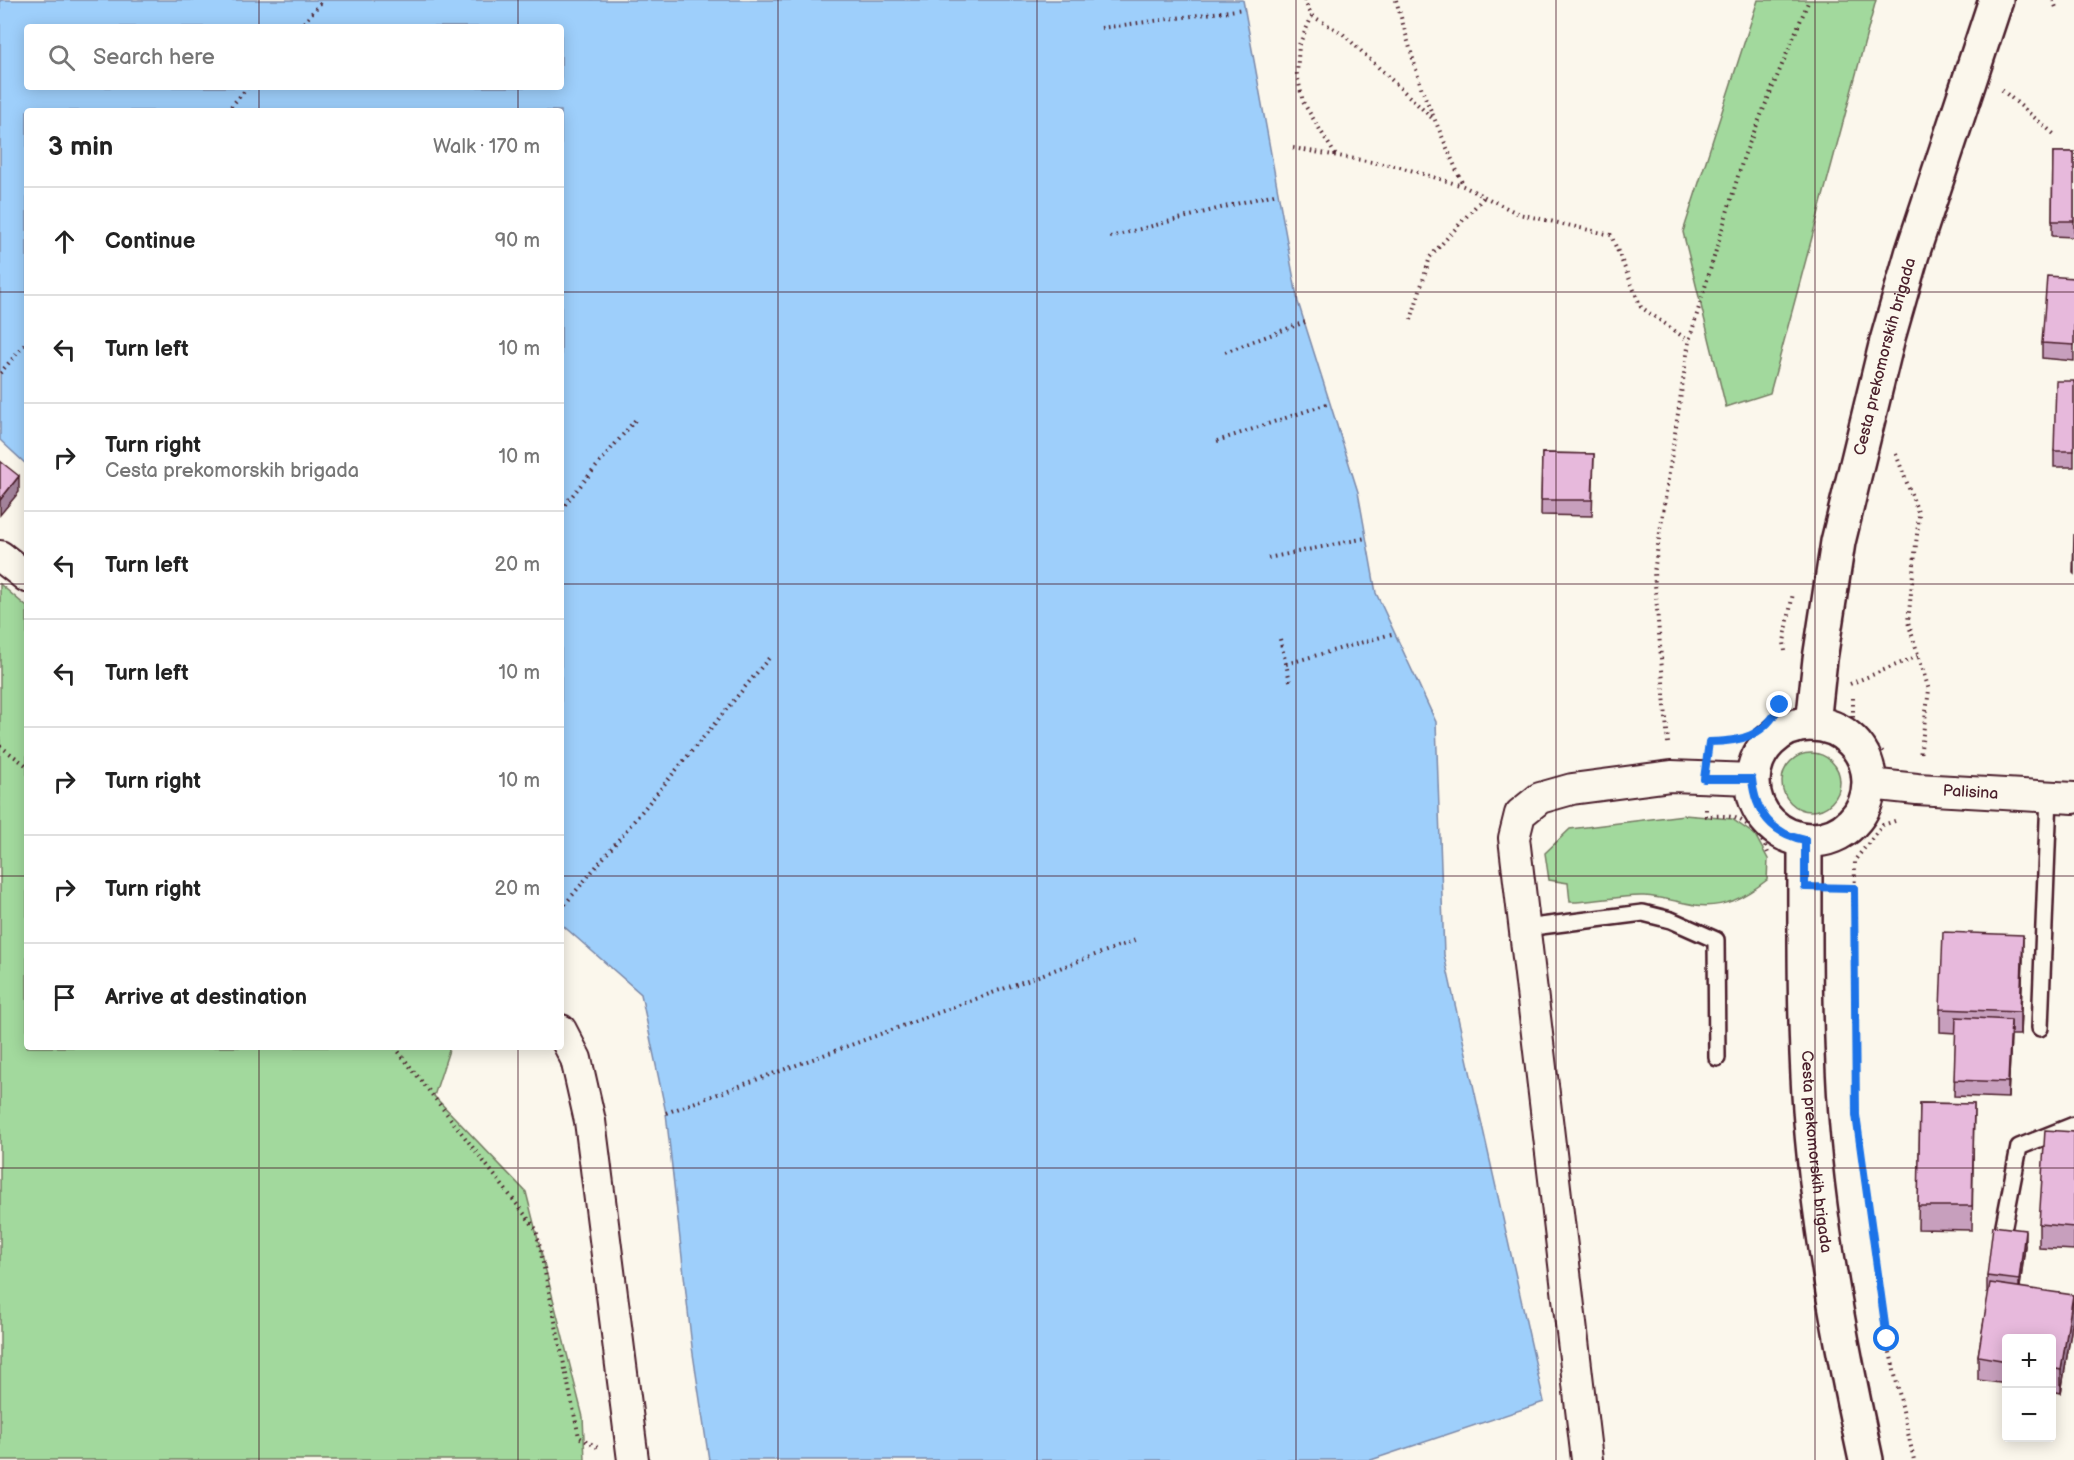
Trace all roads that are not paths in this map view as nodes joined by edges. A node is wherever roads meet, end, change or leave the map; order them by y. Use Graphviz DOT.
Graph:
graph roads {
  1 [pos="1996,0"];
  2 [pos="0,556"];
  3 [pos="24,575"];
  4 [pos="1813,724"];
  5 [pos="1752,779"];
  6 [pos="1869,784"];
  7 [pos="2062,797"];
  8 [pos="1805,840"];
  9 [pos="1525,928"];
  10 [pos="2040,1028"];
  11 [pos="564,1036"];
  12 [pos="1717,1058"];
  13 [pos="2074,1125"];
  14 [pos="2004,1225"];
  15 [pos="619,1455"];
  16 [pos="1587,1460"];
  17 [pos="1866,1460"];
  1 -- 4 [label="main road, Cesta prekomorskih brigada"];
  2 -- 3 [label="street"];
  4 -- 5 [label="main road"];
  4 -- 6 [label="main road"];
  5 -- 8 [label="main road"];
  5 -- 9 [label="street"];
  6 -- 7 [label="street, Palisina"];
  6 -- 8 [label="main road"];
  7 -- 10 [label="lane"];
  8 -- 17 [label="main road, Cesta prekomorskih brigada"];
  9 -- 12 [label="lane"];
  9 -- 16 [label="street"];
  11 -- 15 [label="street"];
  13 -- 14 [label="lane"];
}
